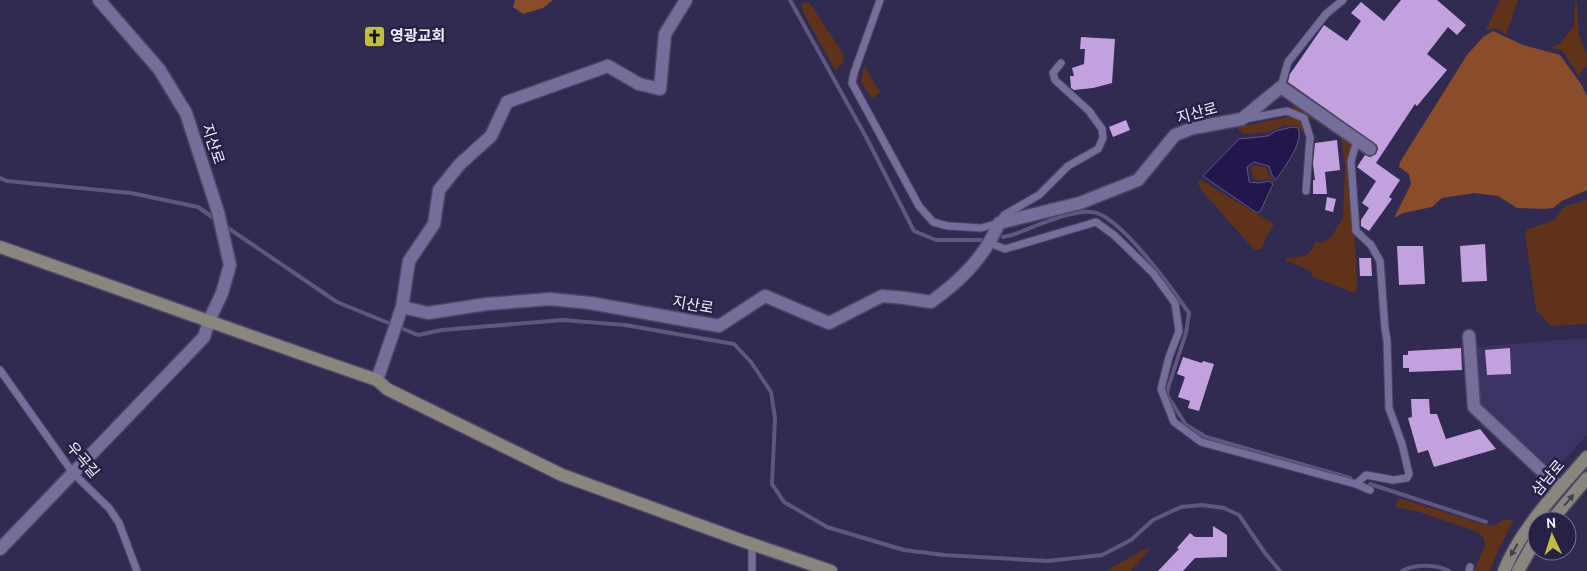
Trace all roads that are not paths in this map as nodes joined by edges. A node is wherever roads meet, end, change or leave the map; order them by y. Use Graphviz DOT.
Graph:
graph roads {
  1 [pos="98,0"];
  2 [pos="686,0"];
  3 [pos="880,0"];
  4 [pos="1343,0"];
  5 [pos="1061,63"];
  6 [pos="1281,87"];
  7 [pos="1242,119"];
  8 [pos="1357,140"];
  9 [pos="1370,149"];
  10 [pos="1306,191"];
  11 [pos="999,223"];
  12 [pos="990,243"];
  13 [pos="0,247"];
  14 [pos="400,313"];
  15 [pos="209,321"];
  16 [pos="1469,336"];
  17 [pos="0,370"];
  18 [pos="377,380"];
  19 [pos="1587,457"];
  20 [pos="73,473"];
  21 [pos="1587,478"];
  22 [pos="1356,484"];
  23 [pos="1560,488"];
  24 [pos="1370,490"];
  25 [pos="1559,511"];
  26 [pos="752,544"];
  27 [pos="0,549"];
  28 [pos="1527,555"];
  29 [pos="137,571"];
  30 [pos="752,571"];
  31 [pos="831,571"];
  32 [pos="1504,571"];
  33 [pos="1518,571"];
  1 -- 15 [label="street, 지산로"];
  2 -- 14 [label="street"];
  3 -- 11 [label="lane, 지산로"];
  4 -- 6 [label="lane"];
  5 -- 11 [label="lane, 지산로"];
  6 -- 7 [label="street, 지산로"];
  6 -- 8 [label="street"];
  7 -- 10 [label="lane"];
  7 -- 11 [label="street, 지산로"];
  8 -- 9 [label="street"];
  8 -- 22 [label="lane"];
  11 -- 12 [label="street, 지산로"];
  12 -- 14 [label="street, 지산로"];
  12 -- 22 [label="lane"];
  13 -- 15 [label="main road"];
  14 -- 18 [label="street"];
  15 -- 18 [label="main road"];
  15 -- 20 [label="street, 지산로"];
  16 -- 23 [label="street"];
  17 -- 20 [label="lane, 우곡길"];
  18 -- 26 [label="main road"];
  19 -- 23 [label="main road, 삼남로"];
  20 -- 27 [label="street, 지산로"];
  20 -- 29 [label="lane, 우곡길"];
  25 -- 21 [label="main road, 삼남로, one-way"];
  22 -- 24 [label="lane"];
  23 -- 32 [label="main road, 삼남로, one-way"];
  26 -- 30 [label="lane"];
  26 -- 31 [label="main road"];
  28 -- 33 [label="main road"];
}
